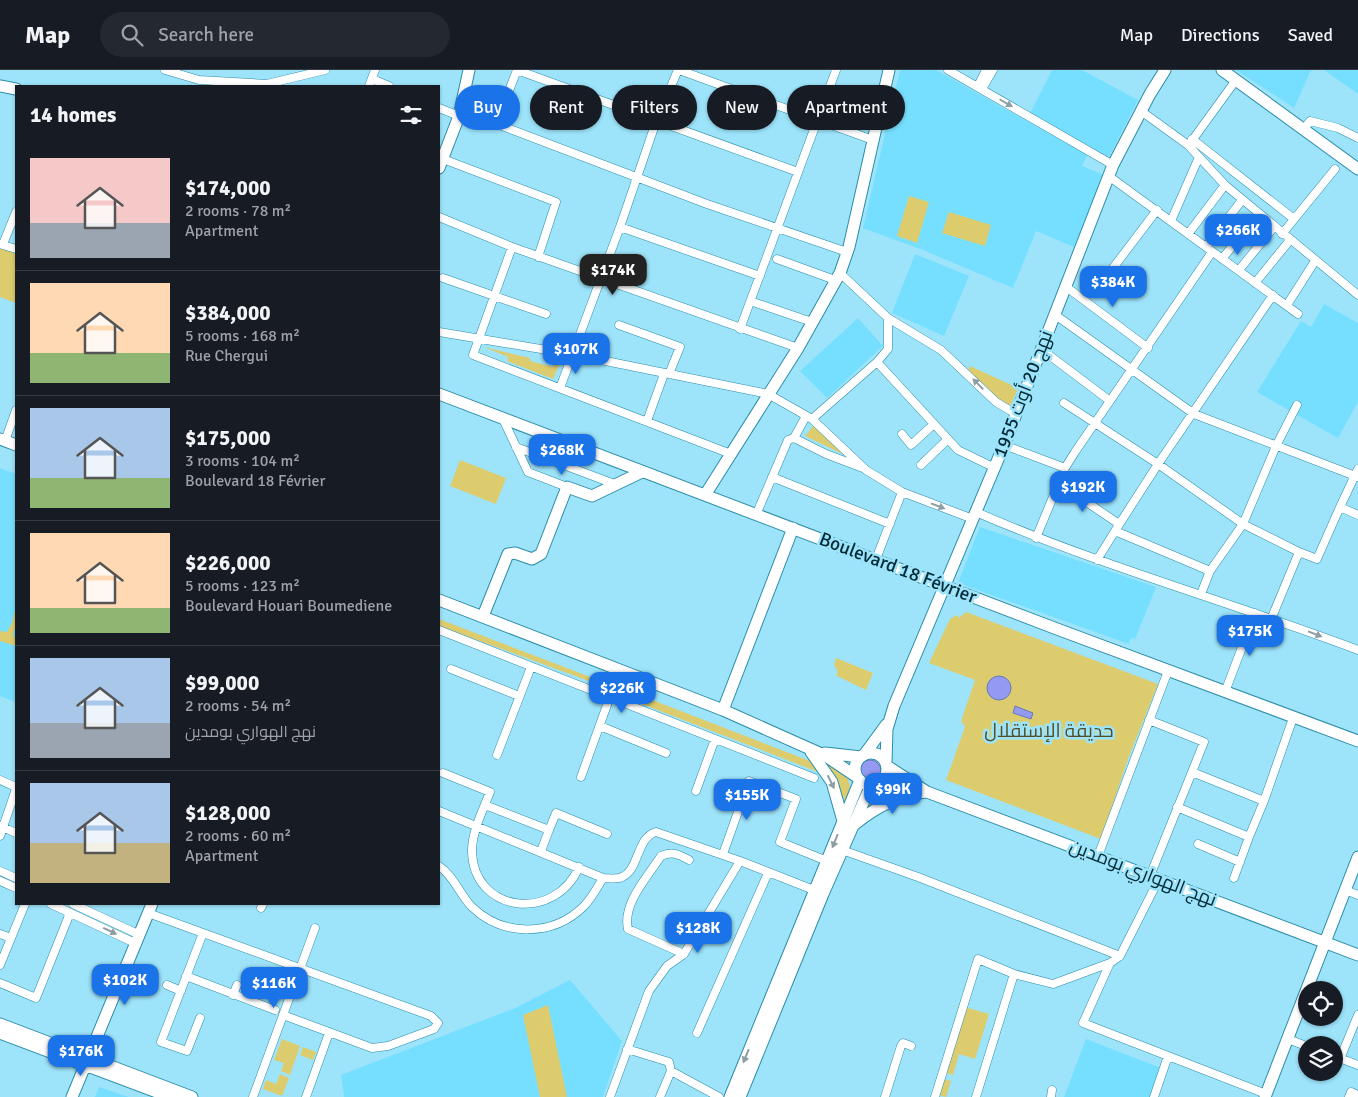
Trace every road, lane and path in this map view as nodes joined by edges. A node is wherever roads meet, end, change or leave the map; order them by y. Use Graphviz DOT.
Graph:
graph roads {
  1 [pos="165,70"];
  2 [pos="325,70"];
  3 [pos="375,70"];
  4 [pos="469,70"];
  5 [pos="517,70"];
  6 [pos="678,70"];
  7 [pos="836,70"];
  8 [pos="889,70"];
  9 [pos="948,70"];
  10 [pos="986,70"];
  11 [pos="993,70"];
  12 [pos="1166,70"];
  13 [pos="1222,70"];
  14 [pos="1236,80"];
  15 [pos="371,83"];
  16 [pos="466,85"];
  17 [pos="511,85"];
  18 [pos="672,85"];
  19 [pos="831,85"];
  20 [pos="0,86"];
  21 [pos="15,88"];
  22 [pos="980,88"];
  23 [pos="612,104"];
  24 [pos="440,108"];
  25 [pos="787,110"];
  26 [pos="1141,110"];
  27 [pos="455,112"];
  28 [pos="455,126"];
  29 [pos="1304,129"];
  30 [pos="512,130"];
  31 [pos="653,130"];
  32 [pos="682,130"];
  33 [pos="814,130"];
  34 [pos="845,130"];
  35 [pos="1358,138"];
  36 [pos="874,140"];
  37 [pos="1190,142"];
  38 [pos="1199,157"];
  39 [pos="440,165"];
  40 [pos="1335,169"];
  41 [pos="1358,169"];
  42 [pos="1111,171"];
  43 [pos="798,172"];
  44 [pos="637,177"];
  45 [pos="1225,185"];
  46 [pos="1242,200"];
  47 [pos="1157,210"];
  48 [pos="15,214"];
  49 [pos="1258,214"];
  50 [pos="440,217"];
  51 [pos="1294,219"];
  52 [pos="1171,221"];
  53 [pos="620,227"];
  54 [pos="1274,227"];
  55 [pos="778,228"];
  56 [pos="1188,234"];
  57 [pos="1282,234"];
  58 [pos="1290,240"];
  59 [pos="2,244"];
  60 [pos="512,247"];
  61 [pos="15,249"];
  62 [pos="1209,249"];
  63 [pos="846,252"];
  64 [pos="538,257"];
  65 [pos="778,259"];
  66 [pos="1222,259"];
  67 [pos="1315,261"];
  68 [pos="1113,268"];
  69 [pos="1239,270"];
  70 [pos="760,276"];
  71 [pos="838,276"];
  72 [pos="443,278"];
  73 [pos="600,279"];
  74 [pos="1255,283"];
  75 [pos="1065,286"];
  76 [pos="494,294"];
  77 [pos="1274,295"];
  78 [pos="1358,295"];
  79 [pos="756,303"];
  80 [pos="1287,305"];
  81 [pos="546,314"];
  82 [pos="1054,314"];
  83 [pos="1298,314"];
  84 [pos="888,318"];
  85 [pos="812,322"];
  86 [pos="619,325"];
  87 [pos="740,329"];
  88 [pos="440,332"];
  89 [pos="478,339"];
  90 [pos="798,348"];
  91 [pos="1148,348"];
  92 [pos="1041,349"];
  93 [pos="571,354"];
  94 [pos="877,362"];
  95 [pos="1133,370"];
  96 [pos="666,374"];
  97 [pos="560,388"];
  98 [pos="440,394"];
  99 [pos="768,394"];
  100 [pos="1110,401"];
  101 [pos="1064,403"];
  102 [pos="1297,405"];
  103 [pos="15,412"];
  104 [pos="1016,414"];
  105 [pos="1194,414"];
  106 [pos="809,418"];
  107 [pos="503,419"];
  108 [pos="647,421"];
  109 [pos="934,424"];
  110 [pos="1094,424"];
  111 [pos="902,434"];
  112 [pos="794,438"];
  113 [pos="948,439"];
  114 [pos="2,440"];
  115 [pos="15,445"];
  116 [pos="1004,445"];
  117 [pos="1276,446"];
  118 [pos="516,447"];
  119 [pos="731,454"];
  120 [pos="1158,464"];
  121 [pos="921,465"];
  122 [pos="994,468"];
  123 [pos="1065,468"];
  124 [pos="866,470"];
  125 [pos="642,472"];
  126 [pos="1357,474"];
  127 [pos="772,477"];
  128 [pos="1060,484"];
  129 [pos="617,485"];
  130 [pos="567,487"];
  131 [pos="902,492"];
  132 [pos="705,495"];
  133 [pos="1340,507"];
  134 [pos="756,515"];
  135 [pos="974,515"];
  136 [pos="1358,515"];
  137 [pos="890,524"];
  138 [pos="1243,524"];
  139 [pos="1117,527"];
  140 [pos="793,528"];
  141 [pos="1036,538"];
  142 [pos="1299,552"];
  143 [pos="876,559"];
  144 [pos="1097,560"];
  145 [pos="1210,571"];
  146 [pos="943,586"];
  147 [pos="1200,594"];
  148 [pos="440,600"];
  149 [pos="1254,613"];
  150 [pos="483,616"];
  151 [pos="1272,617"];
  152 [pos="440,630"];
  153 [pos="1358,650"];
  154 [pos="531,667"];
  155 [pos="451,669"];
  156 [pos="620,669"];
  157 [pos="1168,671"];
  158 [pos="1224,692"];
  159 [pos="520,696"];
  160 [pos="610,697"];
  161 [pos="722,710"];
  162 [pos="1294,718"];
  163 [pos="1149,720"];
  164 [pos="888,721"];
  165 [pos="600,726"];
  166 [pos="715,739"];
  167 [pos="1358,741"];
  168 [pos="809,748"];
  169 [pos="666,753"];
  170 [pos="497,755"];
  171 [pos="863,756"];
  172 [pos="886,765"];
  173 [pos="1192,772"];
  174 [pos="443,774"];
  175 [pos="581,776"];
  176 [pos="814,778"];
  177 [pos="859,778"];
  178 [pos="0,780"];
  179 [pos="873,784"];
  180 [pos="15,788"];
  181 [pos="15,791"];
  182 [pos="696,791"];
  183 [pos="927,792"];
  184 [pos="1264,801"];
  185 [pos="485,805"];
  186 [pos="1177,807"];
  187 [pos="440,811"];
  188 [pos="848,823"];
  189 [pos="478,826"];
  190 [pos="2,827"];
  191 [pos="549,830"];
  192 [pos="15,833"];
  193 [pos="607,834"];
  194 [pos="0,836"];
  195 [pos="1249,837"];
  196 [pos="1198,844"];
  197 [pos="842,850"];
  198 [pos="540,851"];
  199 [pos="723,854"];
  200 [pos="1098,856"];
  201 [pos="1358,857"];
  202 [pos="689,860"];
  203 [pos="740,861"];
  204 [pos="827,861"];
  205 [pos="1240,862"];
  206 [pos="440,867"];
  207 [pos="579,867"];
  208 [pos="0,871"];
  209 [pos="768,873"];
  210 [pos="15,878"];
  211 [pos="603,878"];
  212 [pos="1155,878"];
  213 [pos="1234,878"];
  214 [pos="0,881"];
  215 [pos="15,888"];
  216 [pos="1345,890"];
  217 [pos="818,892"];
  218 [pos="1358,895"];
  219 [pos="25,905"];
  220 [pos="52,905"];
  221 [pos="75,905"];
  222 [pos="96,905"];
  223 [pos="150,908"];
  224 [pos="70,913"];
  225 [pos="93,913"];
  226 [pos="89,921"];
  227 [pos="316,928"];
  228 [pos="203,933"];
  229 [pos="0,934"];
  230 [pos="11,938"];
  231 [pos="138,939"];
  232 [pos="1324,941"];
  233 [pos="684,954"];
  234 [pos="1358,955"];
  235 [pos="1120,956"];
  236 [pos="1110,962"];
  237 [pos="0,965"];
  238 [pos="300,968"];
  239 [pos="1014,974"];
  240 [pos="186,976"];
  241 [pos="0,983"];
  242 [pos="237,984"];
  243 [pos="167,985"];
  244 [pos="181,991"];
  245 [pos="233,994"];
  246 [pos="275,1010"];
  247 [pos="1358,1015"];
  248 [pos="283,1016"];
  249 [pos="200,1018"];
  250 [pos="0,1024"];
  251 [pos="0,1033"];
  252 [pos="329,1033"];
  253 [pos="697,1033"];
  254 [pos="1288,1039"];
  255 [pos="1298,1043"];
  256 [pos="911,1046"];
  257 [pos="1343,1046"];
  258 [pos="627,1049"];
  259 [pos="1168,1056"];
  260 [pos="1343,1060"];
  261 [pos="87,1061"];
  262 [pos="1358,1065"];
  263 [pos="671,1071"];
  264 [pos="1358,1094"];
  265 [pos="1265,1096"];
  266 [pos="72,1097"];
  267 [pos="170,1097"];
  268 [pos="192,1097"];
  269 [pos="253,1097"];
  270 [pos="306,1097"];
  271 [pos="610,1097"];
  272 [pos="660,1097"];
  273 [pos="719,1097"];
  274 [pos="730,1097"];
  275 [pos="740,1097"];
  276 [pos="885,1097"];
  277 [pos="935,1097"];
  278 [pos="976,1097"];
  279 [pos="1154,1097"];
  280 [pos="1349,1097"];
  1 -- 2 [label="street"];
  3 -- 15 [label="street"];
  4 -- 16 [label="main road"];
  5 -- 17 [label="street"];
  5 -- 23 [label="street"];
  6 -- 18 [label="street"];
  6 -- 25 [label="street"];
  7 -- 19 [label="street"];
  8 -- 36 [label="main road"];
  9 -- 22 [label="street"];
  10 -- 22 [label="street"];
  11 -- 22 [label="street"];
  12 -- 26 [label="main road, نهج 20 أوت 1955"];
  13 -- 14 [label="main road"];
  14 -- 29 [label="main road"];
  14 -- 37 [label="street"];
  20 -- 21 [label="main road"];
  22 -- 42 [label="street, one-way"];
  24 -- 27 [label="street"];
  26 -- 37 [label="street"];
  26 -- 42 [label="main road, نهج 20 أوت 1955"];
  28 -- 39 [label="main road"];
  29 -- 35 [label="street"];
  29 -- 41 [label="main road"];
  30 -- 44 [label="street"];
  31 -- 44 [label="street"];
  32 -- 43 [label="street"];
  33 -- 43 [label="street"];
  34 -- 36 [label="street"];
  36 -- 63 [label="main road"];
  37 -- 38 [label="street"];
  37 -- 51 [label="street"];
  38 -- 45 [label="street"];
  38 -- 52 [label="street"];
  39 -- 64 [label="street"];
  40 -- 51 [label="street"];
  42 -- 47 [label="street"];
  42 -- 75 [label="main road, نهج 20 أوت 1955"];
  43 -- 55 [label="street"];
  44 -- 53 [label="street"];
  44 -- 55 [label="street"];
  45 -- 46 [label="street"];
  45 -- 56 [label="street"];
  46 -- 49 [label="street"];
  46 -- 62 [label="street"];
  47 -- 52 [label="street"];
  47 -- 68 [label="street"];
  48 -- 59 [label="street"];
  49 -- 54 [label="street"];
  49 -- 66 [label="street"];
  50 -- 60 [label="street"];
  51 -- 57 [label="street"];
  52 -- 56 [label="street"];
  53 -- 70 [label="street"];
  53 -- 73 [label="street"];
  54 -- 57 [label="street"];
  54 -- 69 [label="street"];
  55 -- 63 [label="street"];
  55 -- 70 [label="street"];
  56 -- 62 [label="street"];
  57 -- 58 [label="street"];
  58 -- 67 [label="street"];
  58 -- 74 [label="street"];
  59 -- 61 [label="street"];
  60 -- 64 [label="street"];
  60 -- 76 [label="street"];
  62 -- 66 [label="street"];
  62 -- 91 [label="street"];
  63 -- 71 [label="main road"];
  64 -- 73 [label="street"];
  65 -- 71 [label="street"];
  66 -- 69 [label="street"];
  67 -- 78 [label="street"];
  67 -- 80 [label="street"];
  69 -- 74 [label="street"];
  70 -- 87 [label="street"];
  71 -- 84 [label="street"];
  71 -- 85 [label="main road"];
  72 -- 76 [label="street"];
  73 -- 87 [label="street"];
  73 -- 93 [label="street"];
  74 -- 77 [label="street"];
  75 -- 82 [label="main road, نهج 20 أوت 1955"];
  75 -- 91 [label="street"];
  76 -- 81 [label="street"];
  76 -- 89 [label="street"];
  77 -- 80 [label="street"];
  77 -- 105 [label="street"];
  79 -- 85 [label="street"];
  80 -- 83 [label="street"];
  82 -- 92 [label="main road, نهج 20 أوت 1955"];
  82 -- 95 [label="street"];
  84 -- 94 [label="street"];
  104 -- 84 [label="street, one-way"];
  85 -- 90 [label="main road"];
  86 -- 96 [label="street"];
  87 -- 90 [label="street"];
  88 -- 89 [label="street"];
  89 -- 93 [label="street"];
  89 -- 97 [label="street"];
  90 -- 99 [label="main road"];
  91 -- 95 [label="street"];
  92 -- 100 [label="street"];
  92 -- 104 [label="main road, نهج 20 أوت 1955"];
  93 -- 96 [label="street"];
  93 -- 97 [label="street"];
  94 -- 106 [label="street"];
  94 -- 109 [label="street"];
  95 -- 100 [label="street"];
  95 -- 105 [label="street"];
  96 -- 99 [label="street"];
  96 -- 108 [label="street"];
  97 -- 108 [label="street"];
  98 -- 107 [label="main road, Boulevard 18 Février"];
  99 -- 106 [label="street"];
  99 -- 119 [label="main road"];
  100 -- 110 [label="street"];
  101 -- 110 [label="street"];
  102 -- 117 [label="street"];
  103 -- 114 [label="street"];
  104 -- 116 [label="main road, نهج 20 أوت 1955"];
  105 -- 117 [label="street"];
  105 -- 120 [label="street"];
  106 -- 112 [label="street"];
  106 -- 124 [label="street"];
  107 -- 118 [label="street"];
  107 -- 125 [label="main road, Boulevard 18 Février"];
  108 -- 119 [label="street"];
  109 -- 111 [label="street"];
  109 -- 113 [label="street"];
  110 -- 120 [label="street"];
  110 -- 123 [label="street"];
  112 -- 124 [label="street"];
  112 -- 127 [label="street"];
  113 -- 121 [label="street"];
  113 -- 122 [label="street"];
  114 -- 115 [label="main road"];
  116 -- 122 [label="main road, نهج 20 أوت 1955"];
  116 -- 123 [label="street"];
  117 -- 126 [label="street"];
  117 -- 138 [label="street"];
  118 -- 129 [label="street"];
  118 -- 130 [label="street"];
  119 -- 132 [label="main road"];
  120 -- 138 [label="street"];
  120 -- 139 [label="street"];
  122 -- 135 [label="main road, نهج 20 أوت 1955"];
  123 -- 128 [label="street"];
  124 -- 131 [label="street"];
  125 -- 129 [label="main road"];
  125 -- 132 [label="main road, Boulevard 18 Février"];
  126 -- 133 [label="street"];
  127 -- 134 [label="street"];
  127 -- 137 [label="street"];
  128 -- 139 [label="street"];
  128 -- 141 [label="street"];
  129 -- 130 [label="main road"];
  130 -- 150 [label="main road"];
  131 -- 135 [label="street, one-way"];
  131 -- 137 [label="street"];
  132 -- 134 [label="main road, Boulevard 18 Février"];
  133 -- 136 [label="street"];
  133 -- 142 [label="street"];
  134 -- 140 [label="main road, Boulevard 18 Février"];
  135 -- 141 [label="street"];
  135 -- 146 [label="main road, نهج 20 أوت 1955"];
  137 -- 143 [label="street"];
  138 -- 142 [label="street"];
  138 -- 145 [label="street"];
  139 -- 144 [label="street"];
  139 -- 145 [label="street"];
  140 -- 143 [label="main road, Boulevard 18 Février"];
  140 -- 161 [label="main road"];
  141 -- 144 [label="street"];
  142 -- 151 [label="street"];
  143 -- 146 [label="main road, Boulevard 18 Février"];
  144 -- 147 [label="street"];
  145 -- 147 [label="street"];
  146 -- 157 [label="main road, Boulevard 18 Février"];
  146 -- 164 [label="main road, نهج 20 أوت 1955"];
  147 -- 149 [label="street"];
  148 -- 150 [label="main road"];
  149 -- 151 [label="street"];
  149 -- 158 [label="street"];
  150 -- 156 [label="main road"];
  151 -- 153 [label="street, one-way"];
  152 -- 154 [label="street"];
  154 -- 159 [label="street"];
  154 -- 160 [label="street"];
  155 -- 159 [label="street"];
  156 -- 160 [label="street"];
  156 -- 161 [label="main road"];
  157 -- 158 [label="main road, Boulevard 18 Février"];
  157 -- 163 [label="street"];
  158 -- 162 [label="main road, Boulevard 18 Février"];
  159 -- 170 [label="street"];
  160 -- 165 [label="street"];
  160 -- 166 [label="street"];
  161 -- 168 [label="main road"];
  162 -- 167 [label="main road, Boulevard 18 Février"];
  162 -- 184 [label="street"];
  163 -- 173 [label="street"];
  163 -- 200 [label="street"];
  164 -- 171 [label="main road, نهج 20 أوت 1955"];
  164 -- 172 [label="main road, نهج 20 أوت 1955"];
  165 -- 169 [label="street"];
  165 -- 175 [label="street"];
  166 -- 176 [label="street"];
  166 -- 182 [label="street"];
  168 -- 171 [label="main road"];
  168 -- 177 [label="main road"];
  168 -- 188 [label="main road, one-way"];
  171 -- 172 [label="main road"];
  171 -- 177 [label="main road"];
  172 -- 179 [label="main road"];
  172 -- 183 [label="main road, نهج الهواري بومدين"];
  173 -- 184 [label="street"];
  173 -- 186 [label="street"];
  174 -- 185 [label="street"];
  177 -- 179 [label="main road"];
  177 -- 188 [label="main road"];
  178 -- 180 [label="street"];
  179 -- 183 [label="main road, نهج الهواري بومدين"];
  179 -- 188 [label="main road"];
  181 -- 190 [label="street"];
  183 -- 188 [label="main road"];
  183 -- 200 [label="main road, نهج الهواري بومدين"];
  184 -- 195 [label="street"];
  185 -- 189 [label="street"];
  185 -- 191 [label="street"];
  186 -- 195 [label="street"];
  186 -- 212 [label="street"];
  187 -- 189 [label="street"];
  188 -- 197 [label="main road"];
  188 -- 204 [label="main road, one-way"];
  189 -- 198 [label="street"];
  189 -- 207 [label="street"];
  190 -- 192 [label="street"];
  190 -- 194 [label="street"];
  191 -- 193 [label="street"];
  191 -- 198 [label="street"];
  195 -- 205 [label="street"];
  196 -- 205 [label="street"];
  197 -- 217 [label="main road"];
  197 -- 235 [label="street"];
  198 -- 207 [label="street"];
  199 -- 203 [label="street"];
  199 -- 204 [label="street"];
  199 -- 211 [label="street"];
  200 -- 212 [label="main road, نهج الهواري بومدين"];
  201 -- 216 [label="main road"];
  202 -- 233 [label="street"];
  203 -- 209 [label="street"];
  203 -- 233 [label="street"];
  204 -- 217 [label="main road"];
  205 -- 213 [label="street"];
  206 -- 211 [label="street"];
  207 -- 211 [label="street"];
  208 -- 210 [label="street"];
  209 -- 217 [label="street"];
  209 -- 253 [label="street"];
  212 -- 232 [label="main road, نهج الهواري بومدين"];
  212 -- 235 [label="street"];
  214 -- 215 [label="street"];
  216 -- 218 [label="street"];
  216 -- 232 [label="main road"];
  217 -- 274 [label="main road, one-way"];
  217 -- 275 [label="main road"];
  219 -- 230 [label="street"];
  220 -- 224 [label="street"];
  221 -- 225 [label="street"];
  222 -- 225 [label="street"];
  223 -- 228 [label="street"];
  223 -- 231 [label="main road"];
  224 -- 226 [label="street"];
  224 -- 241 [label="street"];
  225 -- 226 [label="street"];
  225 -- 231 [label="street"];
  226 -- 231 [label="street, one-way"];
  227 -- 238 [label="street"];
  228 -- 238 [label="street"];
  228 -- 240 [label="street"];
  229 -- 230 [label="street"];
  230 -- 237 [label="street"];
  231 -- 261 [label="main road"];
  232 -- 234 [label="main road, نهج الهواري بومدين"];
  232 -- 254 [label="main road"];
  233 -- 258 [label="street"];
  235 -- 236 [label="street"];
  236 -- 239 [label="street"];
  236 -- 259 [label="street"];
  238 -- 248 [label="street"];
  238 -- 252 [label="street"];
  239 -- 277 [label="street"];
  239 -- 278 [label="street"];
  240 -- 244 [label="street"];
  240 -- 245 [label="street"];
  242 -- 245 [label="street"];
  243 -- 244 [label="street"];
  244 -- 249 [label="street"];
  245 -- 246 [label="street"];
  247 -- 257 [label="street"];
  248 -- 252 [label="street"];
  248 -- 269 [label="street"];
  250 -- 261 [label="main road"];
  251 -- 261 [label="main road"];
  252 -- 270 [label="street"];
  254 -- 255 [label="street"];
  254 -- 265 [label="main road"];
  256 -- 276 [label="street"];
  258 -- 263 [label="street"];
  258 -- 271 [label="street"];
  259 -- 265 [label="street"];
  259 -- 279 [label="street"];
  260 -- 262 [label="street"];
  261 -- 266 [label="main road"];
  261 -- 267 [label="main road"];
  261 -- 268 [label="main road"];
  263 -- 272 [label="street"];
  263 -- 273 [label="street"];
  264 -- 280 [label="street"];
}
